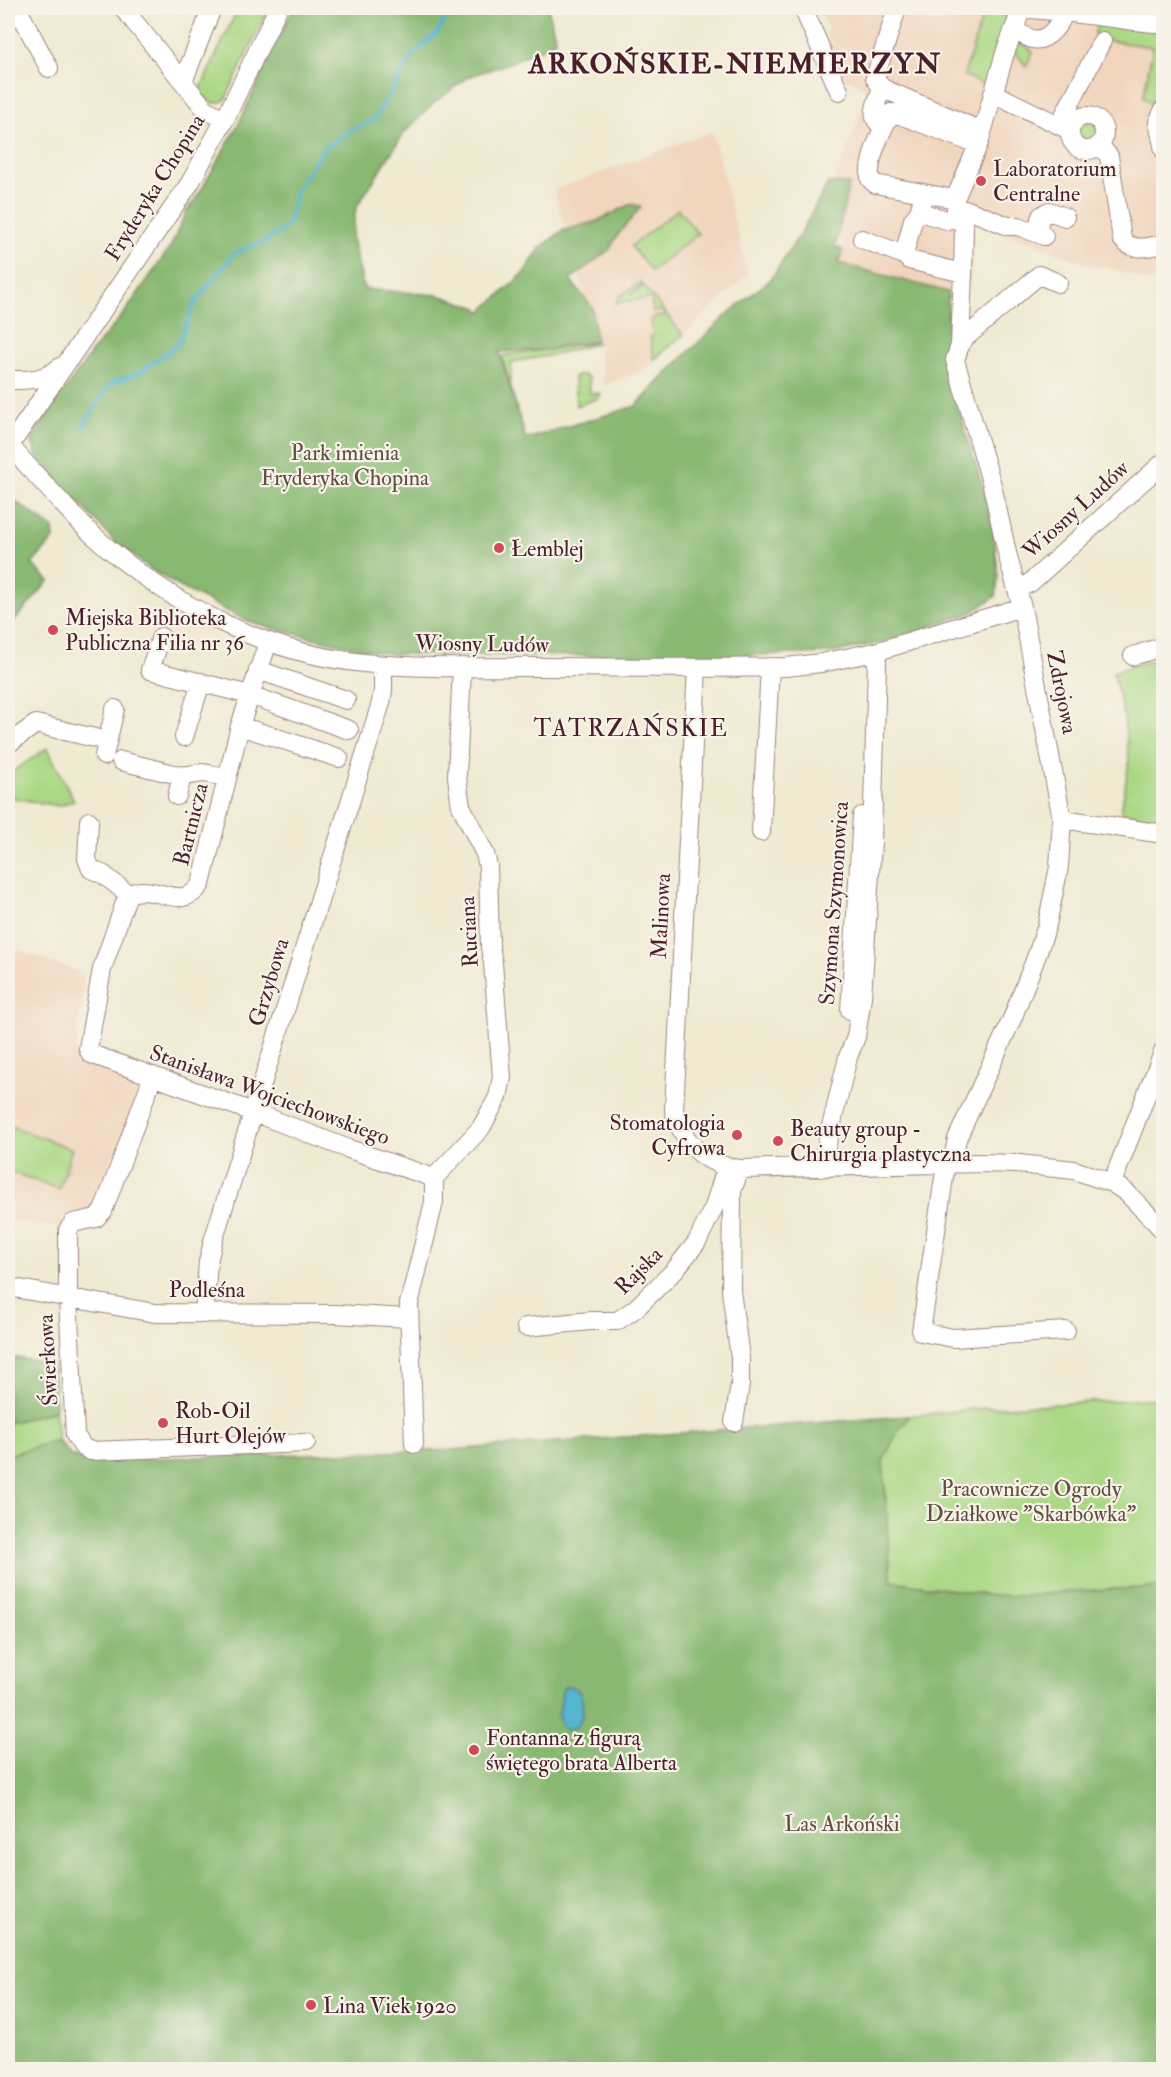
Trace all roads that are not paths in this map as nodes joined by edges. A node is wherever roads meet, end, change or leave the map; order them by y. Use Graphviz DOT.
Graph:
graph roads {
  1 [pos="17,8"];
  2 [pos="123,8"];
  3 [pos="212,8"];
  4 [pos="278,8"];
  5 [pos="803,8"];
  6 [pos="897,8"];
  7 [pos="1011,8"];
  8 [pos="1022,8"];
  9 [pos="1065,10"];
  10 [pos="1159,18"];
  11 [pos="1013,30"];
  12 [pos="1102,41"];
  13 [pos="49,68"];
  14 [pos="183,82"];
  15 [pos="882,88"];
  16 [pos="839,91"];
  17 [pos="993,93"];
  18 [pos="1164,109"];
  19 [pos="225,119"];
  20 [pos="884,127"];
  21 [pos="1065,128"];
  22 [pos="980,137"];
  23 [pos="1099,145"];
  24 [pos="1164,150"];
  25 [pos="924,194"];
  26 [pos="1056,208"];
  27 [pos="956,209"];
  28 [pos="919,212"];
  29 [pos="862,238"];
  30 [pos="1164,244"];
  31 [pos="904,255"];
  32 [pos="963,273"];
  33 [pos="1058,283"];
  34 [pos="960,345"];
  35 [pos="74,352"];
  36 [pos="8,380"];
  37 [pos="8,446"];
  38 [pos="1164,462"];
  39 [pos="1017,588"];
  40 [pos="1022,607"];
  41 [pos="161,637"];
  42 [pos="267,642"];
  43 [pos="1164,646"];
  44 [pos="875,652"];
  45 [pos="1133,656"];
  46 [pos="383,665"];
  47 [pos="462,667"];
  48 [pos="770,667"];
  49 [pos="698,668"];
  50 [pos="258,670"];
  51 [pos="201,682"];
  52 [pos="250,695"];
  53 [pos="346,700"];
  54 [pos="115,709"];
  55 [pos="240,726"];
  56 [pos="349,730"];
  57 [pos="184,737"];
  58 [pos="8,744"];
  59 [pos="110,752"];
  60 [pos="339,758"];
  61 [pos="182,776"];
  62 [pos="226,777"];
  63 [pos="177,796"];
  64 [pos="1062,819"];
  65 [pos="89,821"];
  66 [pos="761,832"];
  67 [pos="1164,834"];
  68 [pos="128,894"];
  69 [pos="1164,1050"];
  70 [pos="153,1076"];
  71 [pos="253,1112"];
  72 [pos="949,1164"];
  73 [pos="733,1168"];
  74 [pos="821,1168"];
  75 [pos="434,1178"];
  76 [pos="1112,1183"];
  77 [pos="1164,1231"];
  78 [pos="8,1287"];
  79 [pos="68,1298"];
  80 [pos="204,1314"];
  81 [pos="408,1318"];
  82 [pos="526,1327"];
  83 [pos="1066,1331"];
  84 [pos="734,1422"];
  85 [pos="306,1443"];
  86 [pos="414,1444"];
  1 -- 13 [label="street"];
  2 -- 14 [label="street"];
  3 -- 14 [label="street"];
  4 -- 19 [label="street, Fryderyka Chopina"];
  5 -- 16 [label="street"];
  6 -- 15 [label="street"];
  7 -- 8 [label="street"];
  8 -- 9 [label="street"];
  8 -- 11 [label="street"];
  9 -- 10 [label="street"];
  9 -- 11 [label="street"];
  11 -- 17 [label="street"];
  12 -- 21 [label="street"];
  14 -- 19 [label="street"];
  15 -- 20 [label="street"];
  15 -- 22 [label="street"];
  17 -- 21 [label="street"];
  17 -- 22 [label="street"];
  18 -- 24 [label="street"];
  19 -- 35 [label="street, Fryderyka Chopina"];
  20 -- 22 [label="street"];
  20 -- 25 [label="street"];
  21 -- 23 [label="street"];
  21 -- 23 [label="street"];
  22 -- 27 [label="street"];
  23 -- 30 [label="street"];
  25 -- 27 [label="street"];
  25 -- 28 [label="street"];
  26 -- 27 [label="street"];
  27 -- 28 [label="street"];
  27 -- 32 [label="street, Zdrojowa"];
  28 -- 31 [label="street"];
  29 -- 31 [label="street"];
  31 -- 32 [label="street"];
  32 -- 34 [label="street, Zdrojowa"];
  33 -- 34 [label="street"];
  34 -- 39 [label="street, Zdrojowa"];
  35 -- 36 [label="street, Fryderyka Chopina"];
  35 -- 37 [label="street, Fryderyka Chopina"];
  37 -- 42 [label="street, Wiosny Ludów"];
  38 -- 39 [label="street, Wiosny Ludów"];
  39 -- 40 [label="street, Zdrojowa"];
  40 -- 44 [label="street, Wiosny Ludów"];
  40 -- 64 [label="street, Zdrojowa"];
  41 -- 51 [label="street"];
  42 -- 46 [label="street, Wiosny Ludów"];
  42 -- 50 [label="street, Bartnicza"];
  43 -- 45 [label="street"];
  44 -- 48 [label="street, Wiosny Ludów"];
  44 -- 74 [label="street, Szymona Szymonowica"];
  46 -- 47 [label="street, Wiosny Ludów"];
  46 -- 71 [label="street, Grzybowa"];
  47 -- 49 [label="street, Wiosny Ludów"];
  47 -- 75 [label="street, Ruciana"];
  48 -- 49 [label="street, Wiosny Ludów"];
  48 -- 66 [label="street"];
  49 -- 73 [label="street, Malinowa"];
  50 -- 52 [label="street, Bartnicza"];
  50 -- 53 [label="street"];
  51 -- 52 [label="street"];
  51 -- 57 [label="street"];
  52 -- 55 [label="street, Bartnicza"];
  52 -- 56 [label="street"];
  54 -- 59 [label="street"];
  55 -- 60 [label="street"];
  55 -- 62 [label="street, Bartnicza"];
  58 -- 59 [label="street"];
  59 -- 61 [label="street"];
  61 -- 62 [label="street"];
  61 -- 63 [label="street"];
  62 -- 68 [label="street, Bartnicza"];
  64 -- 67 [label="street"];
  64 -- 72 [label="street, Zdrojowa"];
  65 -- 68 [label="street"];
  68 -- 70 [label="street, Stanisława Wojciechowskiego"];
  69 -- 76 [label="street"];
  70 -- 71 [label="street, Stanisława Wojciechowskiego"];
  70 -- 79 [label="street, Świerkowa"];
  71 -- 75 [label="street, Stanisława Wojciechowskiego"];
  71 -- 80 [label="street, Grzybowa"];
  72 -- 74 [label="street"];
  72 -- 76 [label="street"];
  72 -- 83 [label="street, Zdrojowa"];
  73 -- 74 [label="street"];
  73 -- 82 [label="street, Rajska"];
  73 -- 84 [label="street"];
  75 -- 81 [label="street"];
  76 -- 77 [label="street"];
  78 -- 79 [label="street, Podleśna"];
  79 -- 80 [label="street, Podleśna"];
  79 -- 85 [label="street, Świerkowa"];
  80 -- 81 [label="street, Podleśna"];
  81 -- 86 [label="street"];
}
